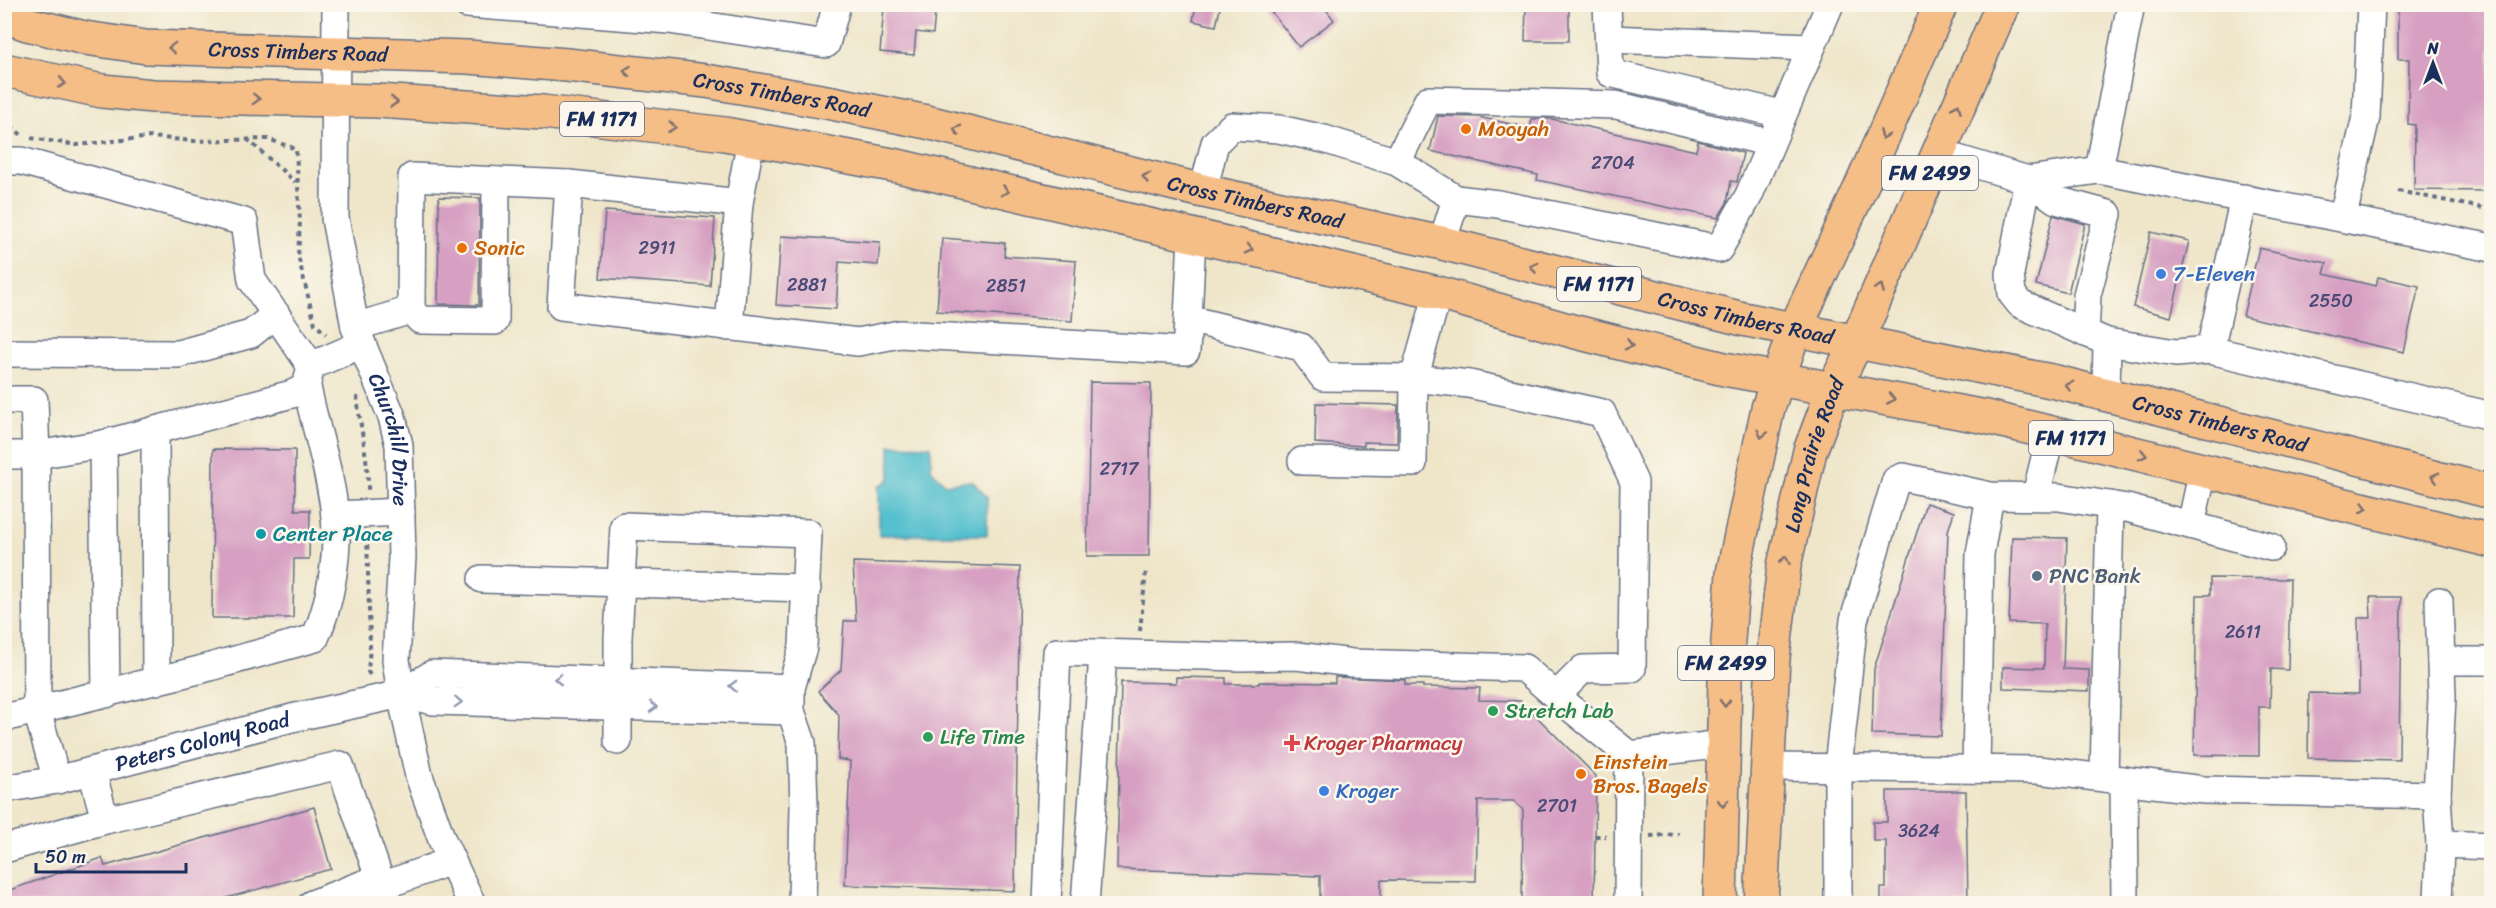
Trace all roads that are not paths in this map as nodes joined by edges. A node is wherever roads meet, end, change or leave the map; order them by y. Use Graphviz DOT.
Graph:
graph roads {
  1 [pos="336,4"];
  2 [pos="467,4"];
  3 [pos="837,4"];
  4 [pos="1607,4"];
  5 [pos="1830,4"];
  6 [pos="1941,4"];
  7 [pos="2003,4"];
  8 [pos="2131,4"];
  9 [pos="2371,4"];
  10 [pos="4,16"];
  11 [pos="1609,39"];
  12 [pos="1811,47"];
  13 [pos="335,52"];
  14 [pos="4,70"];
  15 [pos="335,101"];
  16 [pos="1781,114"];
  17 [pos="751,139"];
  18 [pos="1770,143"];
  19 [pos="1938,153"];
  20 [pos="4,160"];
  21 [pos="1397,162"];
  22 [pos="2099,170"];
  23 [pos="2028,180"];
  24 [pos="496,181"];
  25 [pos="569,184"];
  26 [pos="1203,191"];
  27 [pos="2244,198"];
  28 [pos="1456,199"];
  29 [pos="739,203"];
  30 [pos="2343,216"];
  31 [pos="1192,236"];
  32 [pos="1442,243"];
  33 [pos="2492,248"];
  34 [pos="1438,293"];
  35 [pos="411,310"];
  36 [pos="276,314"];
  37 [pos="1188,319"];
  38 [pos="729,327"];
  39 [pos="1795,329"];
  40 [pos="2096,338"];
  41 [pos="352,341"];
  42 [pos="1857,341"];
  43 [pos="2210,350"];
  44 [pos="4,353"];
  45 [pos="309,376"];
  46 [pos="1414,378"];
  47 [pos="1778,378"];
  48 [pos="1833,388"];
  49 [pos="2106,395"];
  50 [pos="4,400"];
  51 [pos="2492,416"];
  52 [pos="155,430"];
  53 [pos="2051,433"];
  54 [pos="103,444"];
  55 [pos="4,455"];
  56 [pos="36,455"];
  57 [pos="1302,461"];
  58 [pos="2204,470"];
  59 [pos="2492,492"];
  60 [pos="2036,495"];
  61 [pos="1990,496"];
  62 [pos="2110,506"];
  63 [pos="400,512"];
  64 [pos="335,515"];
  65 [pos="2191,525"];
  66 [pos="2492,541"];
  67 [pos="2271,547"];
  68 [pos="482,579"];
  69 [pos="621,584"];
  70 [pos="807,588"];
  71 [pos="2439,601"];
  72 [pos="1103,655"];
  73 [pos="2440,660"];
  74 [pos="2492,661"];
  75 [pos="156,681"];
  76 [pos="106,694"];
  77 [pos="401,694"];
  78 [pos="617,694"];
  79 [pos="1556,696"];
  80 [pos="791,699"];
  81 [pos="37,711"];
  82 [pos="4,718"];
  83 [pos="618,741"];
  84 [pos="1725,744"];
  85 [pos="1629,755"];
  86 [pos="1769,767"];
  87 [pos="1838,767"];
  88 [pos="1976,769"];
  89 [pos="92,771"];
  90 [pos="2114,779"];
  91 [pos="57,780"];
  92 [pos="4,789"];
  93 [pos="2438,795"];
  94 [pos="105,820"];
  95 [pos="2440,844"];
  96 [pos="2492,846"];
  97 [pos="4,849"];
  98 [pos="1762,850"];
  99 [pos="451,861"];
  100 [pos="384,889"];
  101 [pos="312,903"];
  102 [pos="472,903"];
  103 [pos="802,903"];
  104 [pos="1047,903"];
  105 [pos="1084,903"];
  106 [pos="1628,903"];
  107 [pos="1720,903"];
  108 [pos="1761,903"];
  109 [pos="1838,903"];
  110 [pos="2125,903"];
  111 [pos="2438,903"];
  1 -- 13 [label="street, Churchill Drive"];
  2 -- 3 [label="street"];
  4 -- 11 [label="street"];
  5 -- 12 [label="street"];
  6 -- 39 [label="main road, FM 2499, one-way"];
  19 -- 7 [label="main road, Long Prairie Road / FM 2499, one-way"];
  8 -- 22 [label="street"];
  9 -- 30 [label="street"];
  13 -- 10 [label="main road, Cross Timbers Road / FM 1171, one-way"];
  11 -- 12 [label="street"];
  11 -- 16 [label="street"];
  12 -- 16 [label="street"];
  13 -- 15 [label="street, Churchill Drive"];
  26 -- 13 [label="main road, Cross Timbers Road / FM 1171, one-way"];
  14 -- 15 [label="main road, FM 1171, one-way"];
  15 -- 17 [label="main road, FM 1171, one-way"];
  15 -- 41 [label="street, Churchill Drive"];
  16 -- 18 [label="street"];
  17 -- 29 [label="street"];
  17 -- 31 [label="main road, FM 1171, one-way"];
  18 -- 21 [label="street"];
  18 -- 28 [label="street"];
  19 -- 23 [label="street"];
  42 -- 19 [label="main road, Long Prairie Road / FM 2499, one-way"];
  20 -- 36 [label="street"];
  21 -- 26 [label="street"];
  21 -- 28 [label="street"];
  22 -- 23 [label="street"];
  22 -- 27 [label="street"];
  23 -- 40 [label="street"];
  23 -- 40 [label="street"];
  24 -- 25 [label="street"];
  24 -- 35 [label="street"];
  24 -- 35 [label="street"];
  25 -- 29 [label="street"];
  25 -- 38 [label="street"];
  26 -- 31 [label="main road"];
  26 -- 32 [label="main road, Cross Timbers Road / FM 1171"];
  27 -- 30 [label="street"];
  27 -- 43 [label="street"];
  28 -- 32 [label="street"];
  29 -- 38 [label="street"];
  30 -- 33 [label="street"];
  31 -- 34 [label="main road, FM 1171, one-way"];
  31 -- 37 [label="street"];
  39 -- 32 [label="main road, Cross Timbers Road / FM 1171, one-way"];
  34 -- 46 [label="street"];
  34 -- 47 [label="main road, FM 1171, one-way"];
  35 -- 41 [label="street"];
  36 -- 44 [label="street"];
  36 -- 45 [label="street"];
  37 -- 38 [label="street"];
  37 -- 46 [label="street"];
  39 -- 42 [label="main road, Cross Timbers Road / FM 1171"];
  39 -- 47 [label="main road, FM 2499"];
  40 -- 43 [label="street"];
  40 -- 49 [label="street"];
  41 -- 45 [label="street"];
  41 -- 63 [label="street, Churchill Drive"];
  42 -- 48 [label="main road, Long Prairie Road / FM 2499"];
  49 -- 42 [label="main road, Cross Timbers Road / FM 1171, one-way"];
  43 -- 51 [label="street"];
  45 -- 52 [label="street"];
  45 -- 64 [label="street"];
  46 -- 57 [label="street"];
  46 -- 79 [label="street"];
  47 -- 48 [label="main road, FM 1171"];
  47 -- 84 [label="main road, FM 2499, one-way"];
  48 -- 53 [label="main road, FM 1171, one-way"];
  86 -- 48 [label="main road, Long Prairie Road / FM 2499, one-way"];
  59 -- 49 [label="main road, Cross Timbers Road / FM 1171, one-way"];
  50 -- 56 [label="street"];
  52 -- 54 [label="street"];
  52 -- 75 [label="street"];
  53 -- 58 [label="main road, FM 1171, one-way"];
  53 -- 60 [label="street"];
  54 -- 56 [label="street"];
  54 -- 76 [label="street"];
  55 -- 56 [label="street"];
  56 -- 81 [label="street"];
  58 -- 65 [label="street"];
  58 -- 66 [label="main road, FM 1171, one-way"];
  60 -- 61 [label="street"];
  60 -- 62 [label="street"];
  61 -- 87 [label="street"];
  61 -- 88 [label="street"];
  62 -- 65 [label="street"];
  62 -- 90 [label="street"];
  63 -- 64 [label="street"];
  63 -- 77 [label="street, Churchill Drive"];
  64 -- 75 [label="street"];
  65 -- 67 [label="street"];
  68 -- 69 [label="street"];
  69 -- 70 [label="street"];
  69 -- 70 [label="street"];
  69 -- 78 [label="street"];
  70 -- 80 [label="street"];
  71 -- 73 [label="street"];
  72 -- 79 [label="street"];
  72 -- 104 [label="street"];
  72 -- 105 [label="street"];
  73 -- 74 [label="street"];
  73 -- 93 [label="street"];
  75 -- 76 [label="street"];
  76 -- 81 [label="street"];
  77 -- 78 [label="street"];
  77 -- 89 [label="street, Peters Colony Road"];
  77 -- 99 [label="street, Churchill Drive"];
  78 -- 80 [label="street"];
  78 -- 83 [label="street"];
  79 -- 85 [label="street"];
  80 -- 103 [label="street"];
  81 -- 82 [label="street"];
  81 -- 91 [label="street"];
  84 -- 85 [label="street"];
  84 -- 98 [label="main road"];
  84 -- 107 [label="main road, FM 2499, one-way"];
  85 -- 106 [label="street"];
  86 -- 87 [label="street"];
  86 -- 98 [label="main road, Long Prairie Road / FM 2499"];
  87 -- 88 [label="street"];
  87 -- 109 [label="street"];
  88 -- 90 [label="street"];
  89 -- 91 [label="street, Peters Colony Road"];
  89 -- 94 [label="street"];
  90 -- 93 [label="street"];
  90 -- 110 [label="street"];
  91 -- 92 [label="street, Peters Colony Road"];
  93 -- 95 [label="street"];
  94 -- 97 [label="street"];
  94 -- 100 [label="street"];
  95 -- 96 [label="street"];
  95 -- 111 [label="street"];
  98 -- 108 [label="main road, Long Prairie Road / FM 2499"];
  99 -- 100 [label="street"];
  99 -- 102 [label="street, Churchill Drive"];
  100 -- 101 [label="street"];
}
